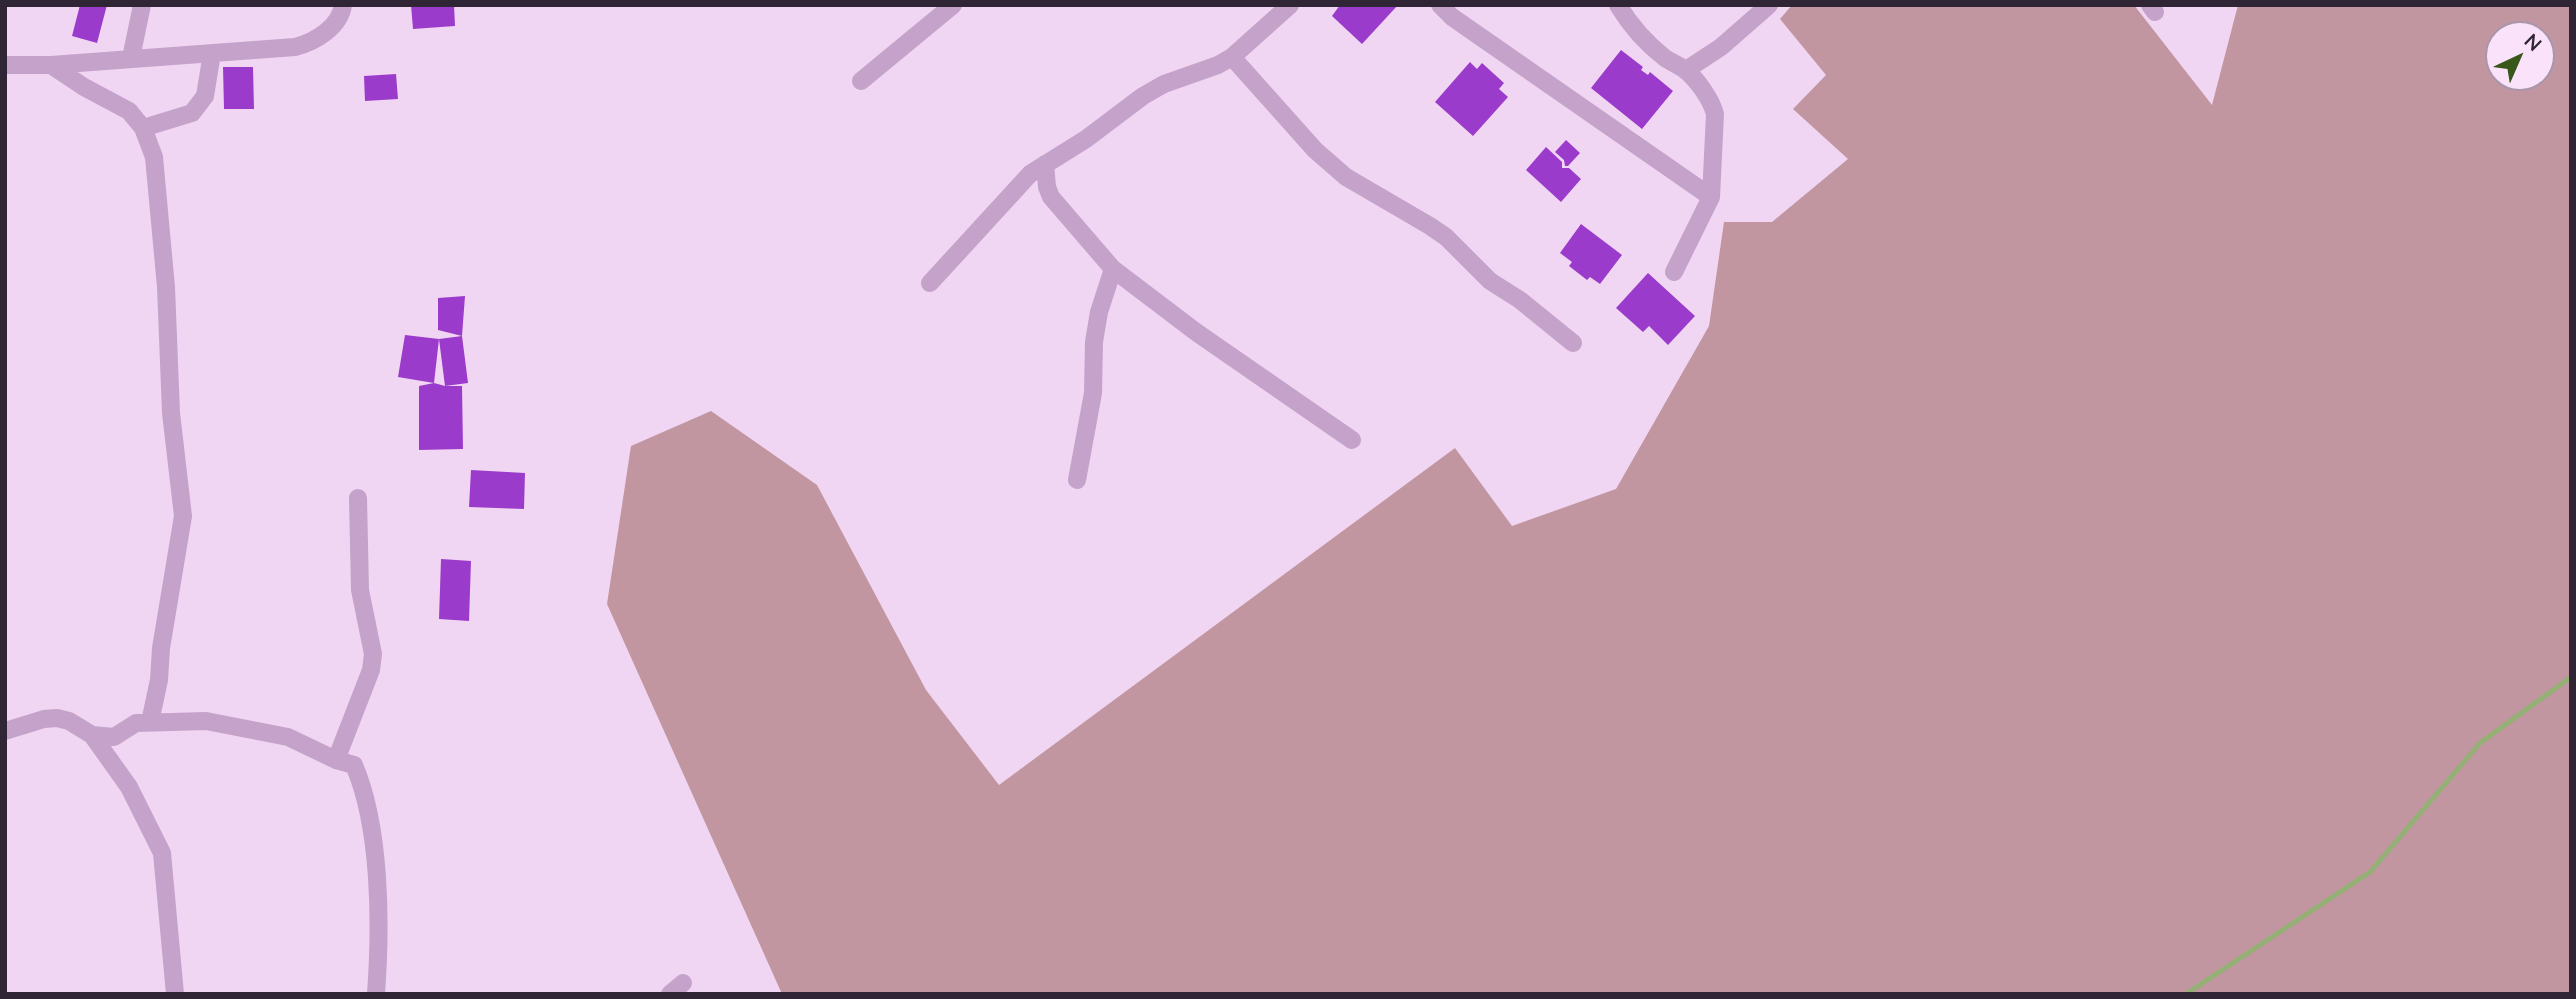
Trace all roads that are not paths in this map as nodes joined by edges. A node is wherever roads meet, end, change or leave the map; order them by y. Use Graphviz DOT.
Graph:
graph roads {
  1 [pos="142,5"];
  2 [pos="343,5"];
  3 [pos="953,5"];
  4 [pos="1290,5"];
  5 [pos="1440,5"];
  6 [pos="1618,5"];
  7 [pos="1769,5"];
  8 [pos="212,53"];
  9 [pos="1231,57"];
  10 [pos="131,58"];
  11 [pos="5,65"];
  12 [pos="51,65"];
  13 [pos="1686,70"];
  14 [pos="861,81"];
  15 [pos="143,128"];
  16 [pos="1045,164"];
  17 [pos="1711,197"];
  18 [pos="1113,270"];
  19 [pos="1674,271"];
  20 [pos="930,283"];
  21 [pos="1573,343"];
  22 [pos="1352,440"];
  23 [pos="1077,480"];
  24 [pos="358,498"];
  25 [pos="149,722"];
  26 [pos="5,731"];
  27 [pos="92,734"];
  28 [pos="337,760"];
  29 [pos="175,994"];
  30 [pos="376,994"];
  1 -- 10 [label="street"];
  2 -- 8 [label="street"];
  3 -- 14 [label="street"];
  4 -- 9 [label="street"];
  5 -- 17 [label="street"];
  6 -- 13 [label="street"];
  7 -- 13 [label="street"];
  8 -- 10 [label="street"];
  8 -- 15 [label="street"];
  9 -- 16 [label="street"];
  9 -- 21 [label="street"];
  10 -- 12 [label="street"];
  11 -- 12 [label="street"];
  12 -- 15 [label="street"];
  13 -- 17 [label="street"];
  15 -- 25 [label="street"];
  16 -- 18 [label="street"];
  16 -- 20 [label="street"];
  17 -- 19 [label="street"];
  18 -- 22 [label="street"];
  18 -- 23 [label="street"];
  24 -- 28 [label="street"];
  25 -- 27 [label="street"];
  25 -- 28 [label="street"];
  26 -- 27 [label="street"];
  27 -- 29 [label="street"];
  28 -- 30 [label="street"];
}
